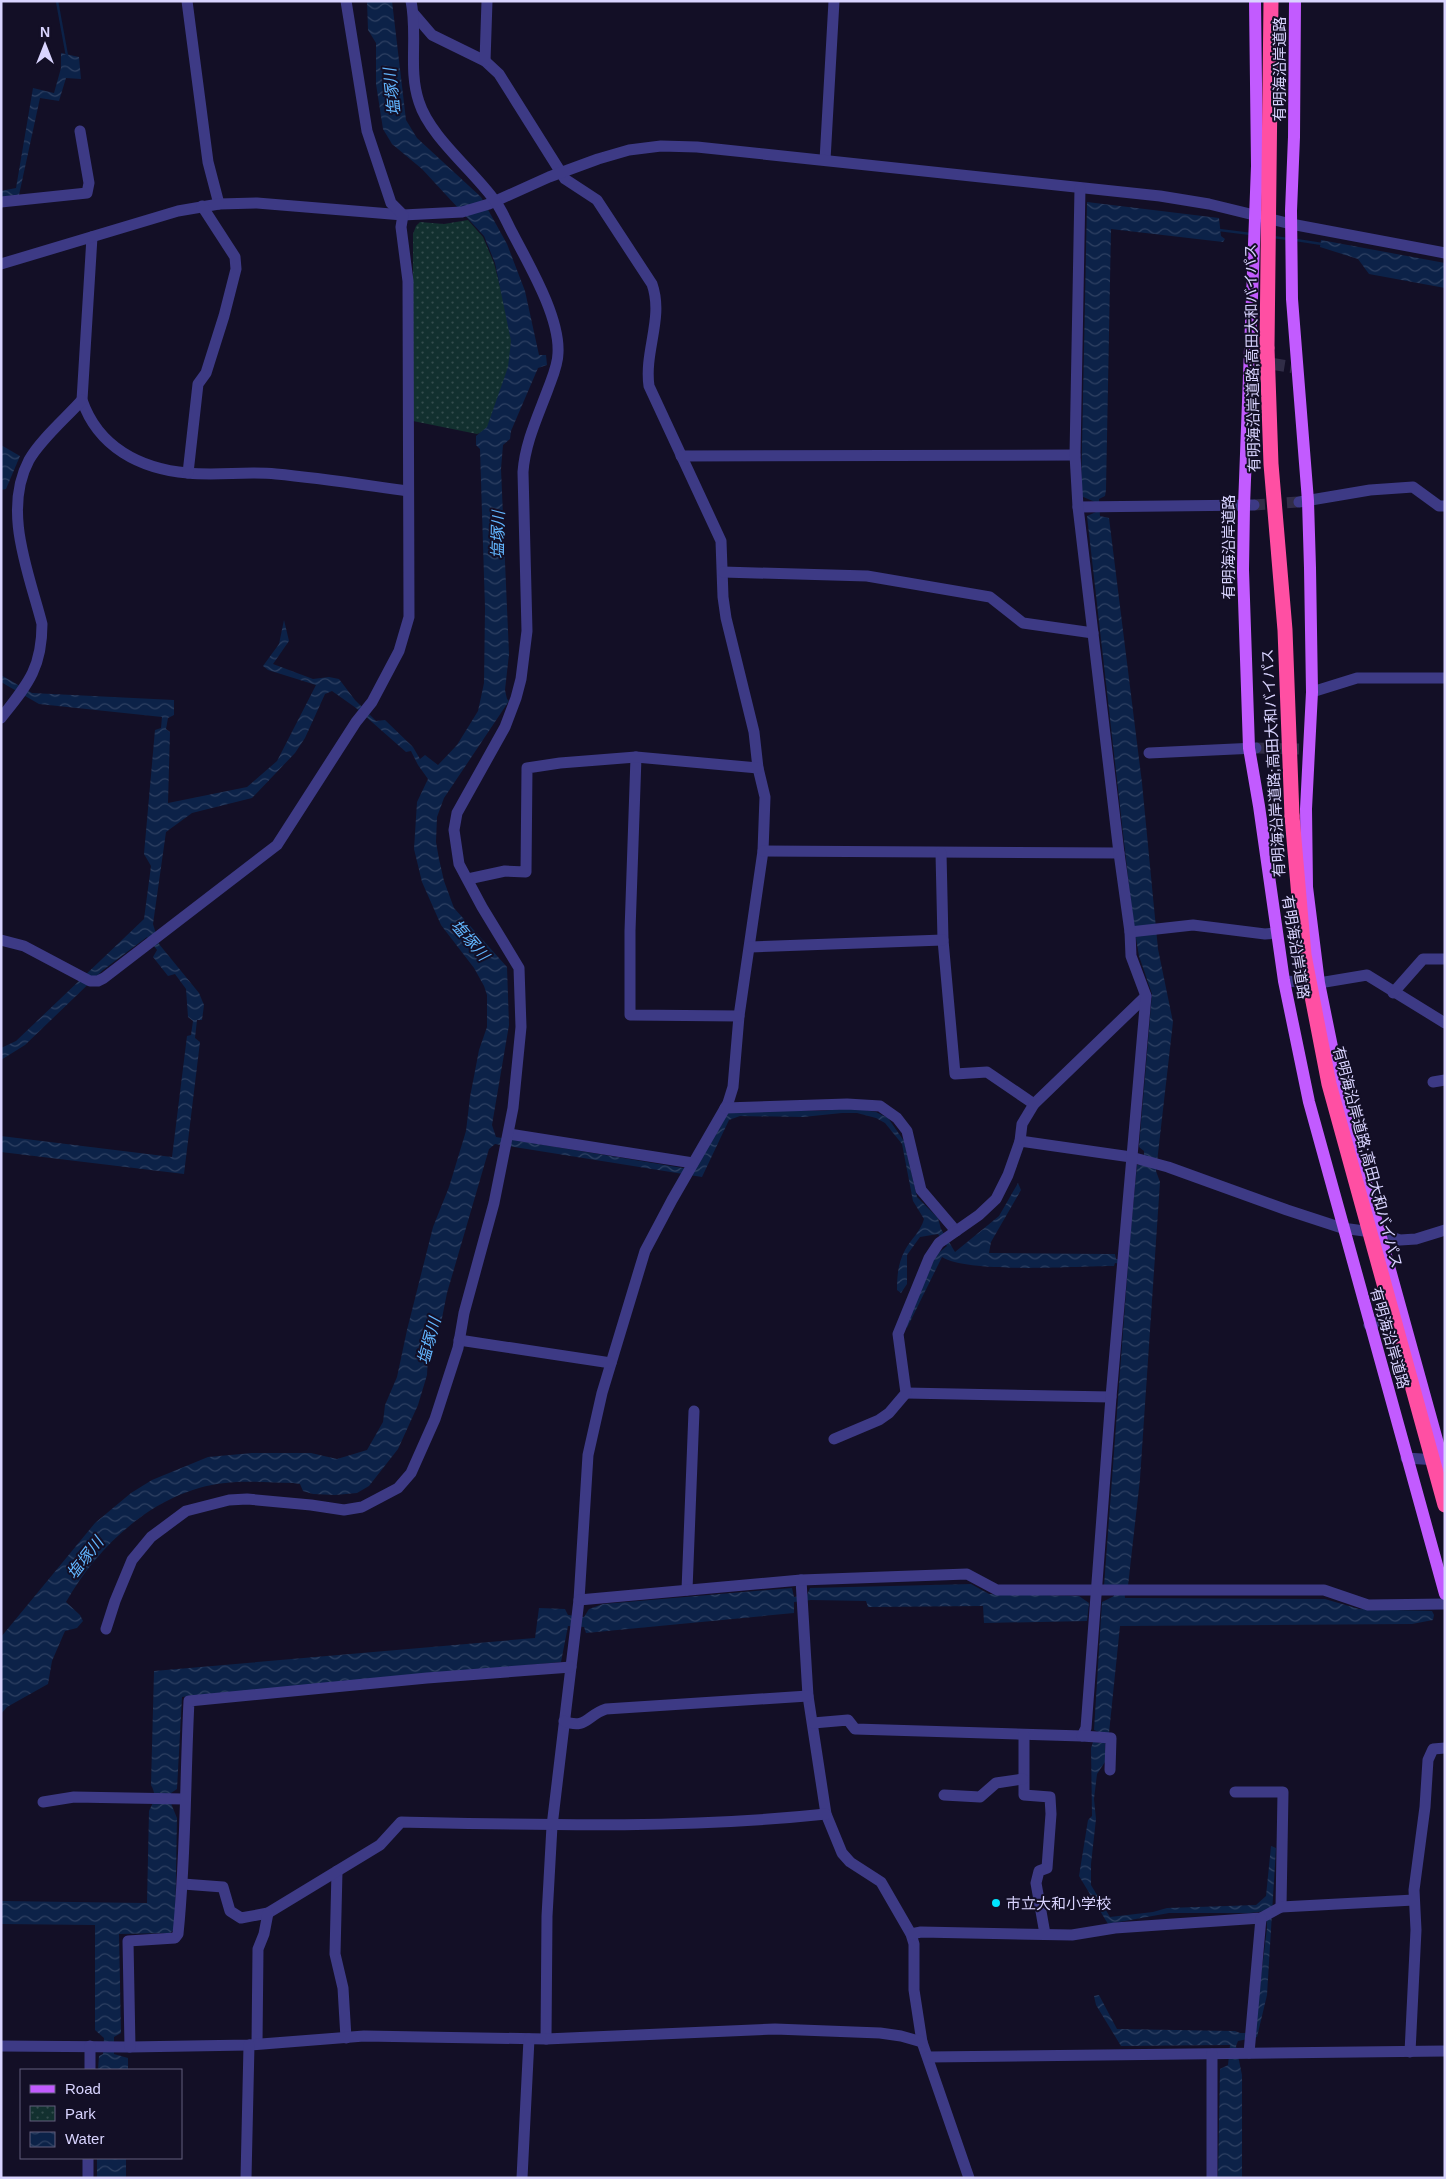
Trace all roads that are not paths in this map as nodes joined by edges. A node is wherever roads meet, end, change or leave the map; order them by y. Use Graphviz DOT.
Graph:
graph roads {
  1 [pos="187,1"];
  2 [pos="346,1"];
  3 [pos="411,1"];
  4 [pos="486,1"];
  5 [pos="834,1"];
  6 [pos="1255,1"];
  7 [pos="1272,1"];
  8 [pos="1295,1"];
  9 [pos="414,14"];
  10 [pos="485,60"];
  11 [pos="80,131"];
  12 [pos="825,160"];
  13 [pos="561,172"];
  14 [pos="1080,188"];
  15 [pos="1,202"];
  16 [pos="492,202"];
  17 [pos="219,204"];
  18 [pos="202,206"];
  19 [pos="403,214"];
  20 [pos="1255,214"];
  21 [pos="1291,224"];
  22 [pos="92,237"];
  23 [pos="1445,253"];
  24 [pos="1,264"];
  25 [pos="82,400"];
  26 [pos="1075,455"];
  27 [pos="681,456"];
  28 [pos="188,473"];
  29 [pos="408,491"];
  30 [pos="1304,501"];
  31 [pos="1249,506"];
  32 [pos="1445,506"];
  33 [pos="1078,507"];
  34 [pos="723,572"];
  35 [pos="1093,633"];
  36 [pos="1445,678"];
  37 [pos="1312,692"];
  38 [pos="1,718"];
  39 [pos="1252,748"];
  40 [pos="1149,754"];
  41 [pos="636,757"];
  42 [pos="758,768"];
  43 [pos="763,852"];
  44 [pos="941,853"];
  45 [pos="1119,853"];
  46 [pos="468,879"];
  47 [pos="1130,932"];
  48 [pos="1276,933"];
  49 [pos="1,940"];
  50 [pos="943,940"];
  51 [pos="750,947"];
  52 [pos="1445,959"];
  53 [pos="1284,982"];
  54 [pos="1319,983"];
  55 [pos="1392,993"];
  56 [pos="1146,996"];
  57 [pos="739,1016"];
  58 [pos="1445,1023"];
  59 [pos="1034,1104"];
  60 [pos="725,1108"];
  61 [pos="509,1134"];
  62 [pos="1020,1140"];
  63 [pos="1132,1156"];
  64 [pos="693,1163"];
  65 [pos="1342,1228"];
  66 [pos="956,1230"];
  67 [pos="1445,1230"];
  68 [pos="1379,1233"];
  69 [pos="1402,1314"];
  70 [pos="1369,1325"];
  71 [pos="459,1340"];
  72 [pos="611,1363"];
  73 [pos="906,1393"];
  74 [pos="1111,1396"];
  75 [pos="694,1411"];
  76 [pos="834,1439"];
  77 [pos="1406,1458"];
  78 [pos="1444,1463"];
  79 [pos="1445,1505"];
  80 [pos="801,1584"];
  81 [pos="687,1590"];
  82 [pos="1096,1591"];
  83 [pos="1445,1594"];
  84 [pos="579,1604"];
  85 [pos="1445,1604"];
  86 [pos="106,1629"];
  87 [pos="571,1667"];
  88 [pos="808,1696"];
  89 [pos="564,1721"];
  90 [pos="813,1723"];
  91 [pos="1024,1734"];
  92 [pos="1082,1736"];
  93 [pos="1445,1748"];
  94 [pos="1110,1770"];
  95 [pos="1023,1779"];
  96 [pos="1235,1792"];
  97 [pos="944,1795"];
  98 [pos="180,1799"];
  99 [pos="43,1802"];
  100 [pos="826,1814"];
  101 [pos="552,1826"];
  102 [pos="337,1872"];
  103 [pos="183,1884"];
  104 [pos="1414,1900"];
  105 [pos="1280,1907"];
  106 [pos="268,1913"];
  107 [pos="1261,1918"];
  108 [pos="915,1933"];
  109 [pos="1045,1934"];
  110 [pos="346,2038"];
  111 [pos="529,2039"];
  112 [pos="546,2039"];
  113 [pos="922,2042"];
  114 [pos="253,2044"];
  115 [pos="1,2046"];
  116 [pos="94,2046"];
  117 [pos="130,2047"];
  118 [pos="1445,2051"];
  119 [pos="1410,2052"];
  120 [pos="1248,2053"];
  121 [pos="1212,2054"];
  122 [pos="930,2057"];
  123 [pos="90,2069"];
  124 [pos="88,2159"];
  125 [pos="88,2178"];
  126 [pos="246,2178"];
  127 [pos="522,2178"];
  128 [pos="968,2178"];
  129 [pos="1212,2178"];
  1 -- 17 [label="street"];
  2 -- 19 [label="street"];
  3 -- 9 [label="street"];
  4 -- 10 [label="street"];
  5 -- 12 [label="street"];
  6 -- 20 [label="main road, 有明海沿岸道路"];
  7 -- 79 [label="highway, 有明海沿岸道路;高田大和バイパス, bridge"];
  8 -- 21 [label="main road, 有明海沿岸道路"];
  9 -- 10 [label="street"];
  9 -- 16 [label="street"];
  10 -- 13 [label="street"];
  11 -- 15 [label="street"];
  12 -- 13 [label="street"];
  12 -- 14 [label="street"];
  13 -- 16 [label="street"];
  13 -- 27 [label="street"];
  14 -- 20 [label="street"];
  14 -- 26 [label="street"];
  16 -- 19 [label="street"];
  16 -- 46 [label="street"];
  17 -- 18 [label="street"];
  17 -- 19 [label="street"];
  18 -- 22 [label="street"];
  18 -- 28 [label="street"];
  19 -- 29 [label="street"];
  20 -- 21 [label="street"];
  20 -- 31 [label="main road, 有明海沿岸道路"];
  21 -- 23 [label="street"];
  21 -- 30 [label="main road, 有明海沿岸道路"];
  22 -- 24 [label="street"];
  22 -- 25 [label="street"];
  25 -- 28 [label="street"];
  25 -- 38 [label="street"];
  26 -- 27 [label="street"];
  26 -- 33 [label="street"];
  27 -- 34 [label="street"];
  28 -- 29 [label="street"];
  29 -- 49 [label="street"];
  30 -- 32 [label="street"];
  30 -- 37 [label="main road, 有明海沿岸道路"];
  31 -- 33 [label="street"];
  31 -- 39 [label="main road, 有明海沿岸道路"];
  33 -- 35 [label="street"];
  34 -- 35 [label="street"];
  34 -- 42 [label="street"];
  35 -- 45 [label="street"];
  36 -- 37 [label="street"];
  37 -- 54 [label="main road, 有明海沿岸道路"];
  39 -- 40 [label="street"];
  39 -- 48 [label="main road, 有明海沿岸道路"];
  41 -- 42 [label="street"];
  41 -- 46 [label="street"];
  41 -- 57 [label="street"];
  42 -- 43 [label="street"];
  43 -- 44 [label="street"];
  43 -- 51 [label="street"];
  44 -- 45 [label="street"];
  44 -- 50 [label="street"];
  45 -- 47 [label="street"];
  46 -- 61 [label="street"];
  47 -- 48 [label="street"];
  47 -- 56 [label="street"];
  48 -- 53 [label="main road, 有明海沿岸道路"];
  50 -- 51 [label="street"];
  50 -- 59 [label="street"];
  51 -- 57 [label="street"];
  52 -- 55 [label="street"];
  53 -- 54 [label="street"];
  53 -- 65 [label="main road, 有明海沿岸道路"];
  54 -- 55 [label="street"];
  54 -- 68 [label="main road, 有明海沿岸道路"];
  55 -- 58 [label="street"];
  56 -- 59 [label="street"];
  56 -- 63 [label="street"];
  57 -- 60 [label="street"];
  59 -- 62 [label="street"];
  60 -- 64 [label="street"];
  60 -- 66 [label="street"];
  61 -- 64 [label="street"];
  61 -- 71 [label="street"];
  62 -- 63 [label="street"];
  62 -- 66 [label="street"];
  63 -- 65 [label="street"];
  63 -- 74 [label="street"];
  64 -- 72 [label="street"];
  65 -- 68 [label="street"];
  65 -- 70 [label="main road, 有明海沿岸道路"];
  66 -- 73 [label="street"];
  67 -- 68 [label="street"];
  68 -- 69 [label="main road, 有明海沿岸道路"];
  69 -- 70 [label="street"];
  69 -- 78 [label="main road, 有明海沿岸道路"];
  70 -- 77 [label="main road, 有明海沿岸道路"];
  71 -- 72 [label="street"];
  71 -- 86 [label="street"];
  72 -- 84 [label="street"];
  73 -- 74 [label="street"];
  73 -- 76 [label="street"];
  74 -- 82 [label="street"];
  75 -- 81 [label="street"];
  77 -- 78 [label="street"];
  77 -- 83 [label="main road, 有明海沿岸道路"];
  80 -- 81 [label="street"];
  80 -- 82 [label="street"];
  80 -- 88 [label="street"];
  81 -- 84 [label="street"];
  82 -- 85 [label="street"];
  82 -- 92 [label="street"];
  84 -- 87 [label="street"];
  87 -- 89 [label="street"];
  87 -- 98 [label="street"];
  88 -- 89 [label="street"];
  88 -- 90 [label="street"];
  89 -- 101 [label="street"];
  90 -- 91 [label="street"];
  90 -- 100 [label="street"];
  91 -- 92 [label="street"];
  91 -- 95 [label="street"];
  92 -- 94 [label="street"];
  93 -- 104 [label="street"];
  95 -- 97 [label="street"];
  95 -- 109 [label="street"];
  96 -- 105 [label="street"];
  98 -- 99 [label="street"];
  98 -- 103 [label="street"];
  100 -- 101 [label="street"];
  100 -- 108 [label="street"];
  101 -- 102 [label="street"];
  101 -- 112 [label="street"];
  102 -- 106 [label="street"];
  102 -- 110 [label="street"];
  103 -- 106 [label="street"];
  103 -- 117 [label="street"];
  104 -- 105 [label="street"];
  104 -- 119 [label="street"];
  105 -- 107 [label="street"];
  106 -- 114 [label="street"];
  107 -- 109 [label="street"];
  107 -- 120 [label="street"];
  108 -- 109 [label="street"];
  108 -- 113 [label="street"];
  110 -- 111 [label="street"];
  110 -- 114 [label="street"];
  111 -- 112 [label="street"];
  111 -- 127 [label="street"];
  112 -- 113 [label="street"];
  113 -- 122 [label="street"];
  114 -- 117 [label="street"];
  114 -- 126 [label="street"];
  115 -- 116 [label="street"];
  116 -- 117 [label="street"];
  116 -- 123 [label="street"];
  118 -- 119 [label="street"];
  119 -- 120 [label="street"];
  120 -- 121 [label="street"];
  121 -- 122 [label="street"];
  121 -- 129 [label="street"];
  122 -- 128 [label="street"];
  124 -- 125 [label="street"];
}
